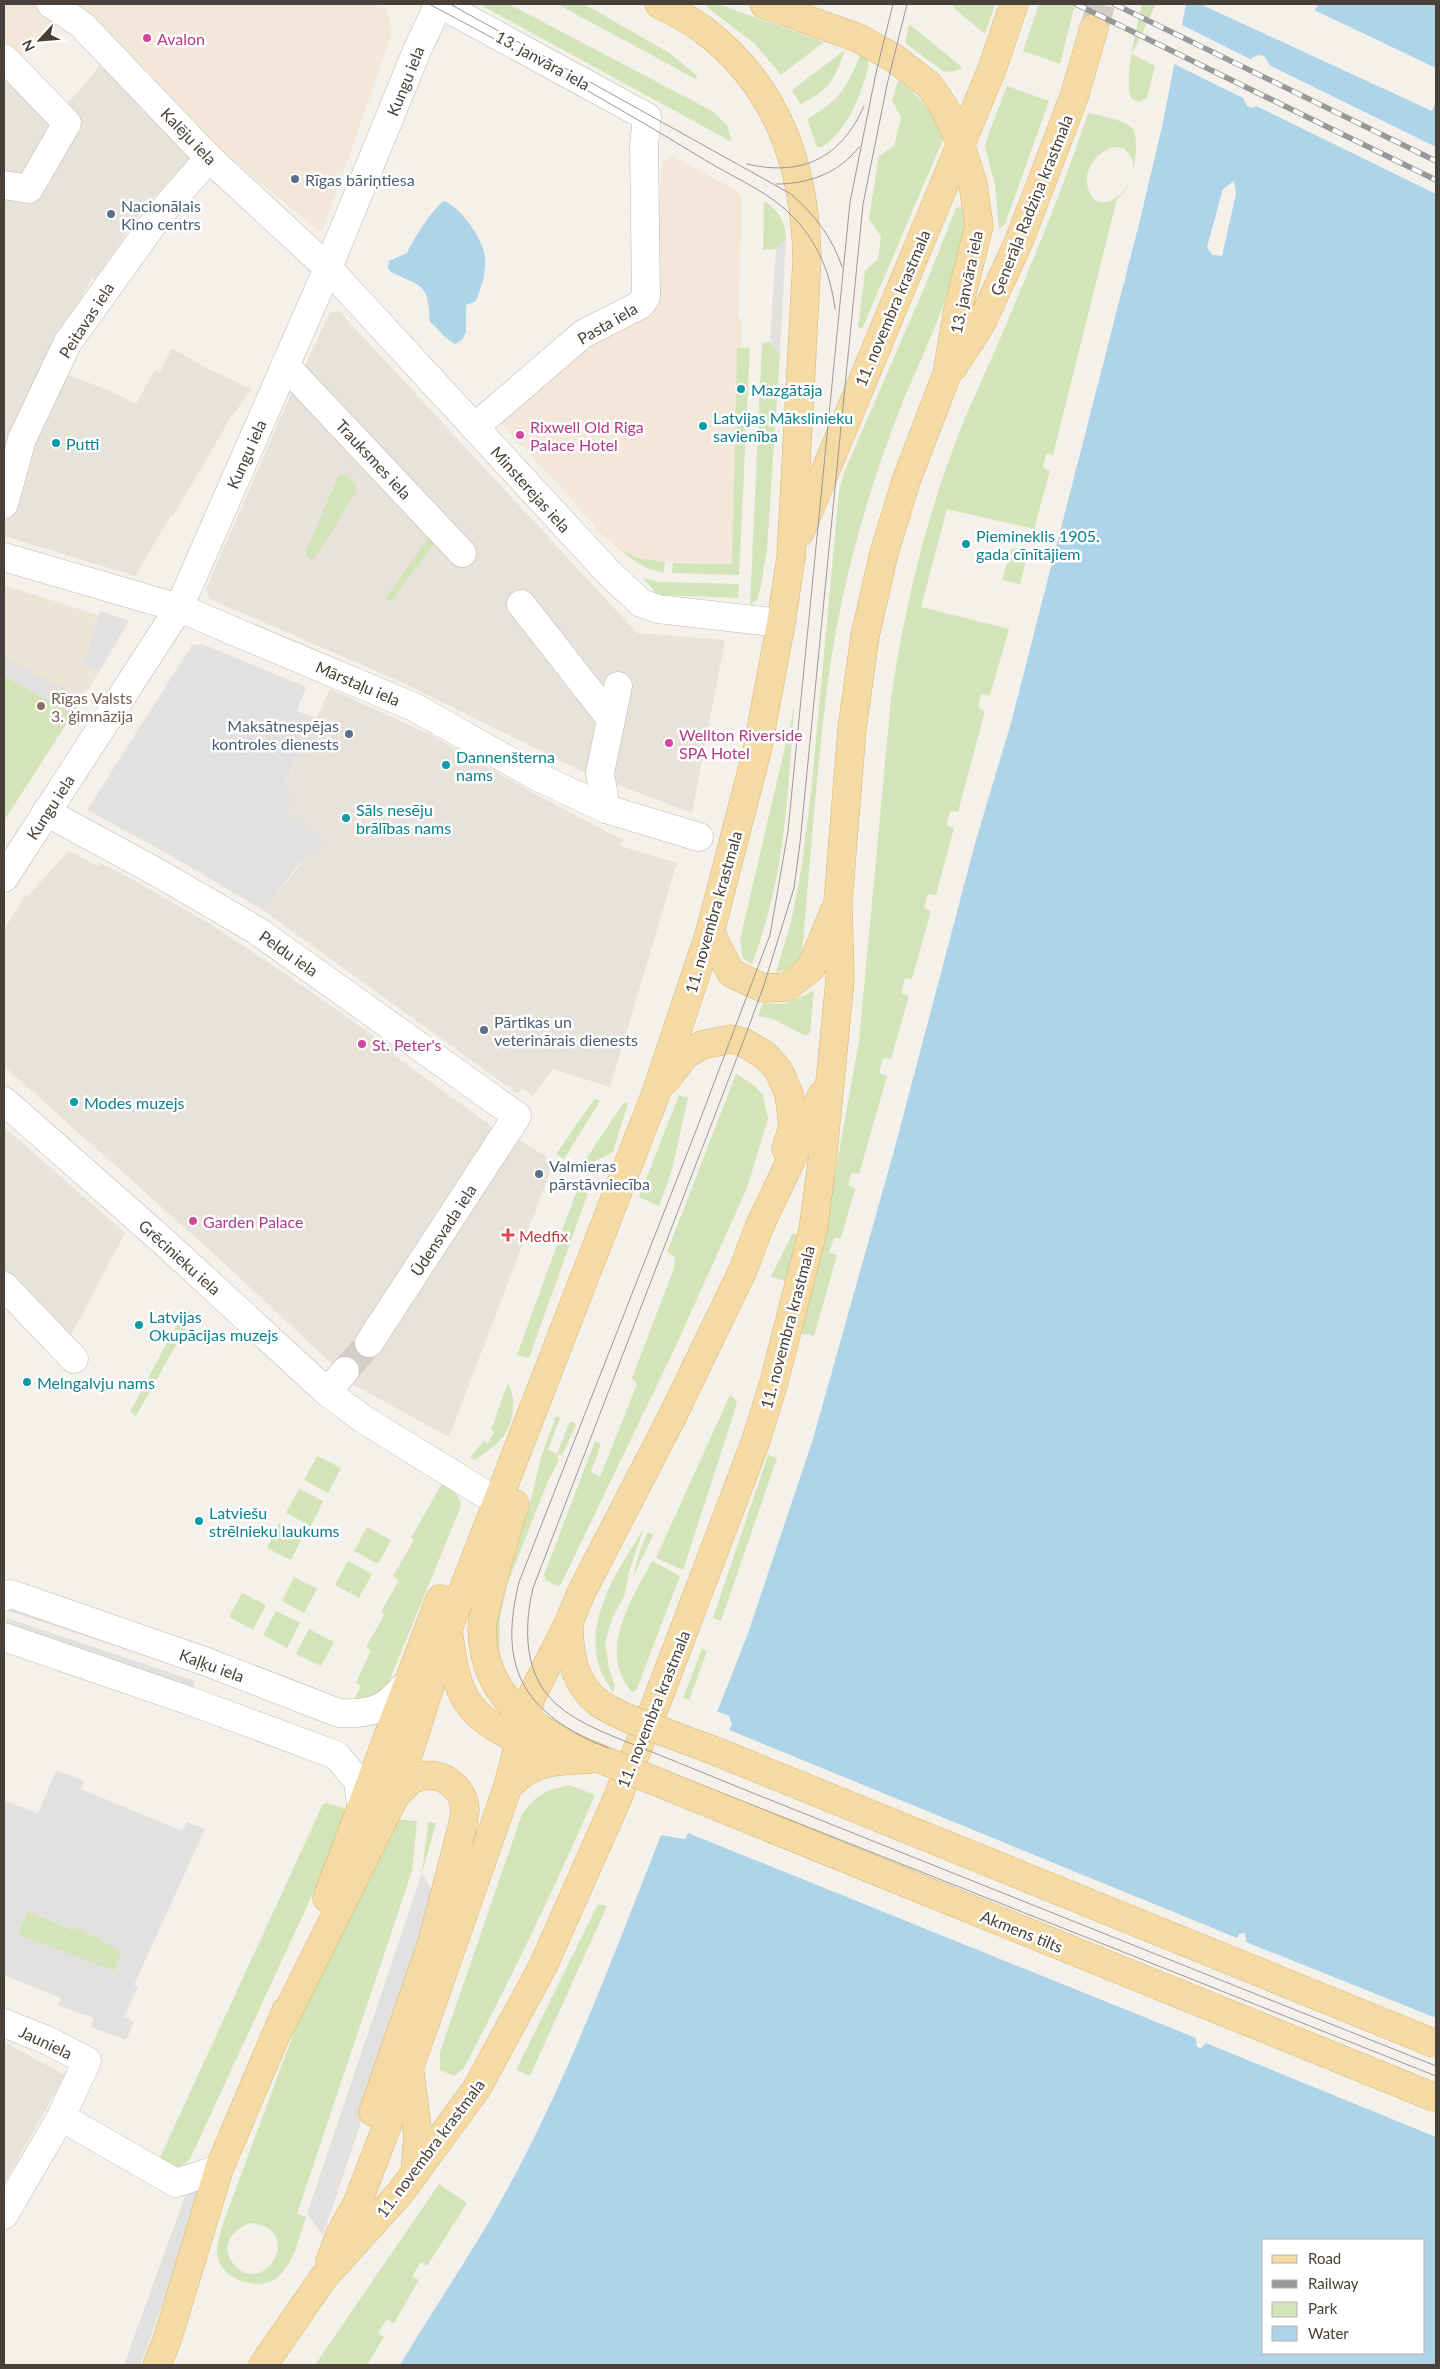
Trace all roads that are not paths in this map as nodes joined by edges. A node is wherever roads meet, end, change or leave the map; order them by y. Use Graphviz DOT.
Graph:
graph roads {
  1 [pos="51,4"];
  2 [pos="439,4"];
  3 [pos="659,4"];
  4 [pos="764,4"];
  5 [pos="1014,4"];
  6 [pos="1094,28"];
  7 [pos="4,58"];
  8 [pos="647,117"];
  9 [pos="960,143"];
  10 [pos="209,158"];
  11 [pos="4,185"];
  12 [pos="328,268"];
  13 [pos="286,365"];
  14 [pos="948,374"];
  15 [pos="475,427"];
  16 [pos="4,504"];
  17 [pos="462,553"];
  18 [pos="4,557"];
  19 [pos="791,557"];
  20 [pos="521,604"];
  21 [pos="179,608"];
  22 [pos="781,623"];
  23 [pos="618,686"];
  24 [pos="611,718"];
  25 [pos="606,809"];
  26 [pos="46,812"];
  27 [pos="699,837"];
  28 [pos="4,878"];
  29 [pos="838,902"];
  30 [pos="710,932"];
  31 [pos="831,1075"];
  32 [pos="656,1093"];
  33 [pos="4,1101"];
  34 [pos="518,1116"];
  35 [pos="760,1225"];
  36 [pos="4,1286"];
  37 [pos="369,1343"];
  38 [pos="74,1359"];
  39 [pos="345,1371"];
  40 [pos="327,1392"];
  41 [pos="527,1422"];
  42 [pos="483,1493"];
  43 [pos="4,1597"];
  44 [pos="569,1622"];
  45 [pos="448,1629"];
  46 [pos="4,1637"];
  47 [pos="411,1679"];
  48 [pos="522,1729"];
  49 [pos="603,1760"];
  50 [pos="570,1762"];
  51 [pos="507,1789"];
  52 [pos="395,1796"];
  53 [pos="361,1805"];
  54 [pos="4,2023"];
  55 [pos="280,2027"];
  56 [pos="1436,2044"];
  57 [pos="410,2066"];
  58 [pos="1436,2098"];
  59 [pos="61,2117"];
  60 [pos="219,2169"];
  61 [pos="415,2173"];
  62 [pos="4,2216"];
  63 [pos="340,2234"];
  64 [pos="199,2237"];
  65 [pos="324,2277"];
  66 [pos="157,2365"];
  67 [pos="176,2365"];
  68 [pos="263,2365"];
  1 -- 10 [label="street, Kalēju iela"];
  2 -- 8 [label="street, 13. janvāra iela"];
  2 -- 12 [label="street, Kungu iela"];
  3 -- 19 [label="main road, 11. novembra krastmala"];
  4 -- 9 [label="main road, 13. janvāra iela"];
  5 -- 9 [label="main road"];
  6 -- 14 [label="main road, Ģenerāļa Radziņa krastmala"];
  7 -- 11 [label="street"];
  8 -- 15 [label="street, Pasta iela"];
  9 -- 14 [label="main road, 13. janvāra iela"];
  9 -- 19 [label="main road, 11. novembra krastmala"];
  10 -- 12 [label="street, Kalēju iela"];
  10 -- 16 [label="street, Peitavas iela"];
  12 -- 13 [label="street, Kungu iela"];
  12 -- 15 [label="street, Minsterejas iela"];
  13 -- 17 [label="street, Trauksmes iela"];
  13 -- 21 [label="street, Kungu iela"];
  14 -- 29 [label="main road, 11. novembra krastmala"];
  15 -- 22 [label="street, Minsterejas iela"];
  18 -- 21 [label="street, Mārstaļu iela"];
  19 -- 22 [label="main road, 11. novembra krastmala"];
  20 -- 24 [label="street"];
  21 -- 25 [label="street, Mārstaļu iela"];
  21 -- 26 [label="street, Kungu iela"];
  22 -- 30 [label="main road, 11. novembra krastmala"];
  23 -- 24 [label="street"];
  24 -- 25 [label="street"];
  25 -- 27 [label="street, Mārstaļu iela"];
  26 -- 28 [label="street, Kungu iela"];
  26 -- 34 [label="street, Peldu iela"];
  29 -- 30 [label="main road"];
  29 -- 31 [label="main road, 11. novembra krastmala"];
  30 -- 32 [label="main road, 11. novembra krastmala"];
  31 -- 35 [label="main road, 11. novembra krastmala"];
  31 -- 61 [label="main road, 11. novembra krastmala"];
  32 -- 35 [label="main road"];
  32 -- 41 [label="main road, 11. novembra krastmala"];
  33 -- 40 [label="street, Grēcinieku iela"];
  34 -- 37 [label="street, Ūdensvada iela"];
  35 -- 44 [label="main road, 11. novembra krastmala"];
  36 -- 38 [label="street"];
  39 -- 40 [label="street"];
  40 -- 42 [label="street, Grēcinieku iela"];
  41 -- 42 [label="main road, 11. novembra krastmala"];
  41 -- 45 [label="main road, 11. novembra krastmala"];
  41 -- 48 [label="main road, 11. novembra krastmala"];
  42 -- 47 [label="main road, 11. novembra krastmala"];
  43 -- 47 [label="street, Kaļķu iela"];
  44 -- 48 [label="main road, 11. novembra krastmala"];
  44 -- 56 [label="main road, 11. novembra krastmala, bridge"];
  45 -- 48 [label="main road"];
  45 -- 52 [label="main road, 11. novembra krastmala"];
  46 -- 53 [label="street"];
  47 -- 53 [label="main road, 11. novembra krastmala"];
  48 -- 49 [label="main road, 11. novembra krastmala"];
  48 -- 50 [label="main road"];
  48 -- 51 [label="main road, 11. novembra krastmala"];
  49 -- 50 [label="main road, 11. novembra krastmala"];
  49 -- 58 [label="main road, Akmens tilts, bridge"];
  50 -- 51 [label="main road, 11. novembra krastmala"];
  51 -- 57 [label="main road, 11. novembra krastmala"];
  52 -- 55 [label="main road, 11. novembra krastmala"];
  52 -- 63 [label="main road"];
  53 -- 55 [label="main road, 11. novembra krastmala"];
  54 -- 59 [label="street, Jauniela"];
  55 -- 60 [label="main road, 11. novembra krastmala"];
  57 -- 61 [label="main road"];
  57 -- 63 [label="main road, 11. novembra krastmala"];
  59 -- 60 [label="street"];
  59 -- 62 [label="street"];
  60 -- 64 [label="main road, 11. novembra krastmala"];
  61 -- 65 [label="main road, 11. novembra krastmala"];
  63 -- 65 [label="main road, 11. novembra krastmala"];
  64 -- 66 [label="main road, 11. novembra krastmala"];
  64 -- 67 [label="main road"];
  65 -- 68 [label="main road, 11. novembra krastmala"];
}
